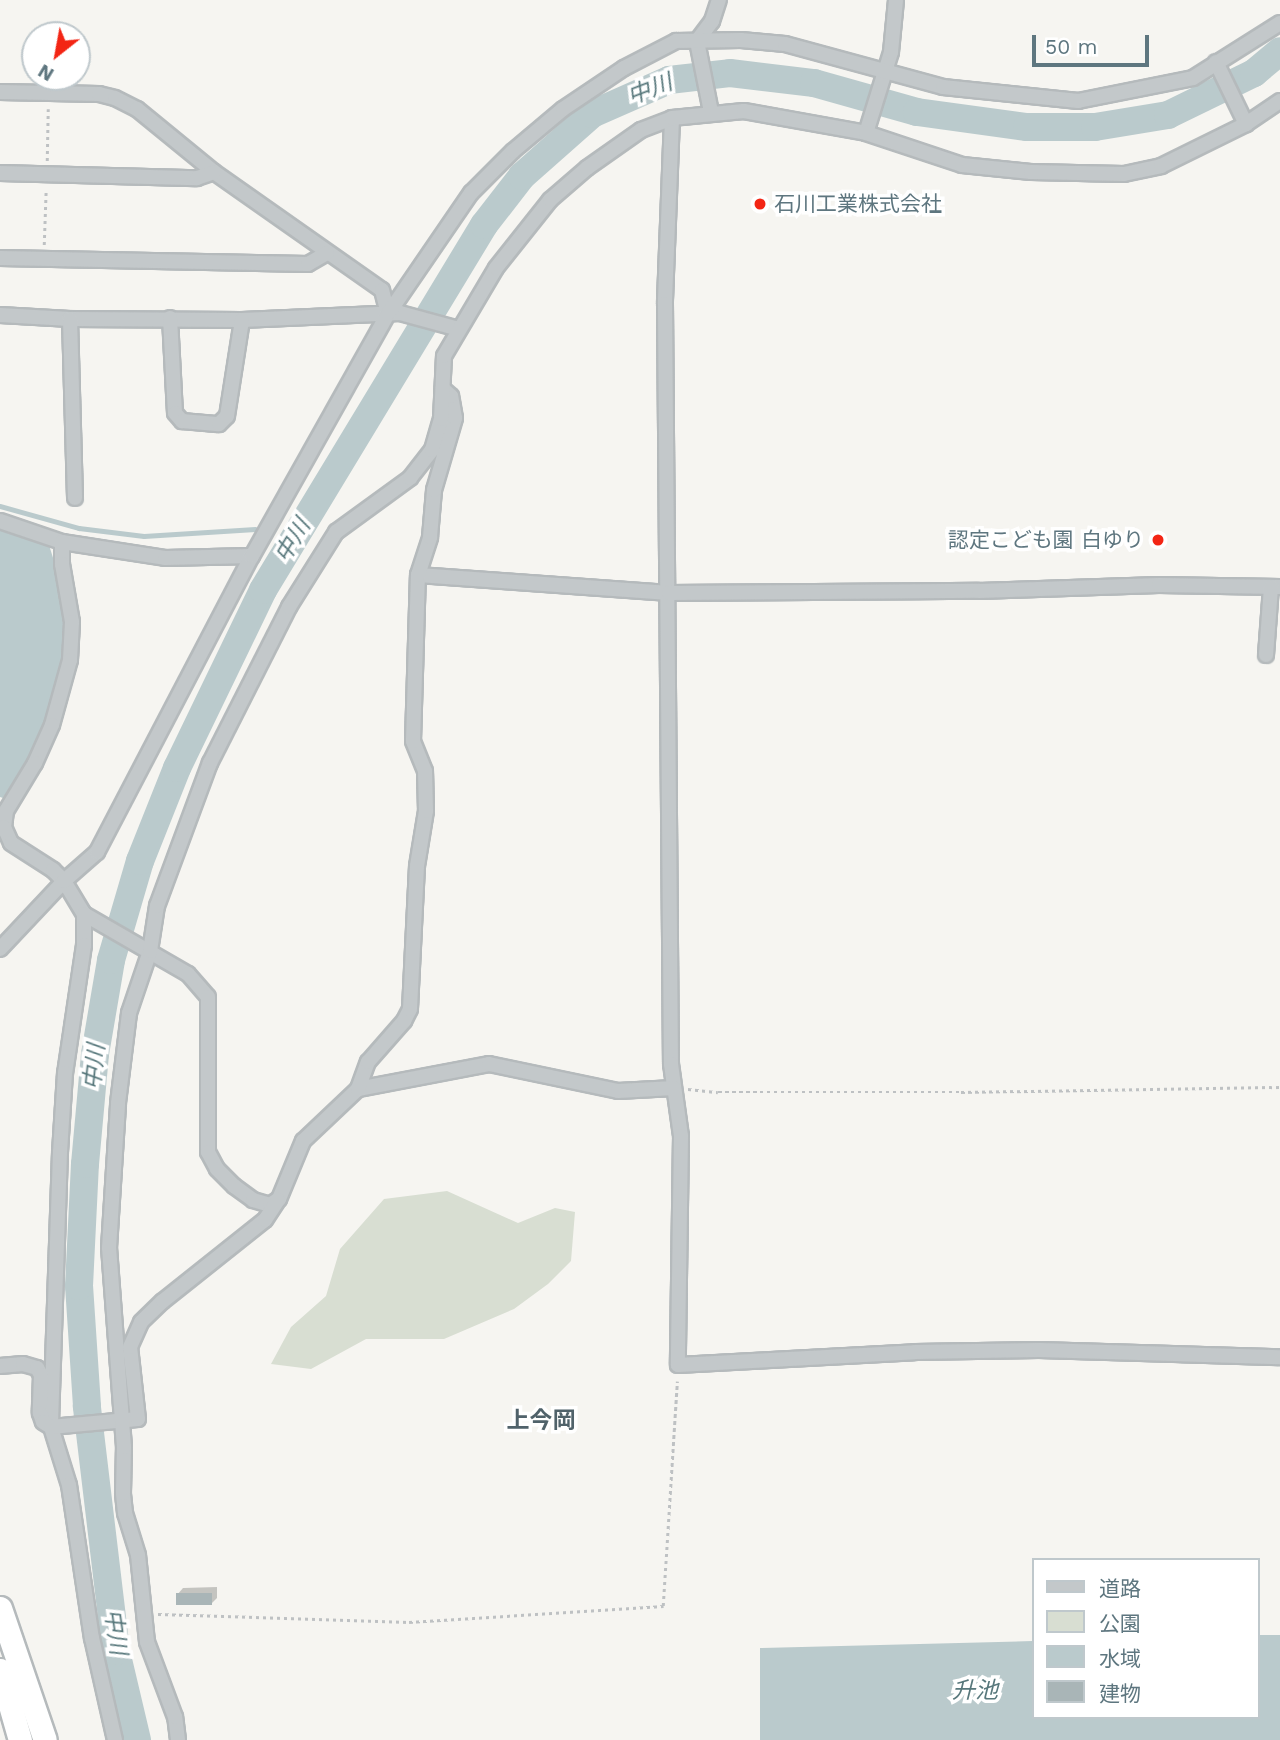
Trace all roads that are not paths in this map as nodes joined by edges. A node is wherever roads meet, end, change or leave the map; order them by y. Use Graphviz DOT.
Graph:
graph roads {
  1 [pos="719,0"];
  2 [pos="896,0"];
  3 [pos="1280,23"];
  4 [pos="697,41"];
  5 [pos="1216,62"];
  6 [pos="883,71"];
  7 [pos="0,92"];
  8 [pos="1280,101"];
  9 [pos="711,112"];
  10 [pos="671,118"];
  11 [pos="1245,124"];
  12 [pos="866,133"];
  13 [pos="214,172"];
  14 [pos="0,173"];
  15 [pos="327,253"];
  16 [pos="0,258"];
  17 [pos="394,314"];
  18 [pos="0,315"];
  19 [pos="170,318"];
  20 [pos="70,319"];
  21 [pos="242,320"];
  22 [pos="453,328"];
  23 [pos="443,389"];
  24 [pos="75,498"];
  25 [pos="0,521"];
  26 [pos="62,542"];
  27 [pos="252,556"];
  28 [pos="418,575"];
  29 [pos="1275,587"];
  30 [pos="669,593"];
  31 [pos="1266,655"];
  32 [pos="64,881"];
  33 [pos="88,915"];
  34 [pos="0,949"];
  35 [pos="150,951"];
  36 [pos="674,1088"];
  37 [pos="358,1089"];
  38 [pos="279,1199"];
  39 [pos="1280,1357"];
  40 [pos="0,1366"];
  41 [pos="118,1422"];
  42 [pos="55,1427"];
  43 [pos="0,1608"];
  44 [pos="0,1670"];
  45 [pos="20,1740"];
  46 [pos="45,1740"];
  47 [pos="115,1740"];
  48 [pos="178,1740"];
  1 -- 4 [label="street"];
  2 -- 6 [label="street"];
  3 -- 5 [label="street"];
  4 -- 6 [label="street"];
  4 -- 9 [label="street"];
  4 -- 17 [label="street"];
  5 -- 6 [label="street"];
  5 -- 11 [label="street"];
  6 -- 12 [label="street"];
  7 -- 13 [label="street"];
  8 -- 11 [label="street"];
  9 -- 10 [label="street"];
  9 -- 12 [label="street"];
  10 -- 22 [label="street"];
  10 -- 30 [label="street"];
  11 -- 12 [label="street"];
  13 -- 14 [label="street"];
  13 -- 15 [label="street"];
  15 -- 16 [label="street"];
  15 -- 17 [label="street"];
  17 -- 21 [label="street"];
  17 -- 22 [label="street"];
  17 -- 27 [label="street"];
  18 -- 20 [label="street"];
  19 -- 20 [label="street"];
  19 -- 21 [label="street"];
  19 -- 21 [label="street"];
  20 -- 24 [label="street"];
  22 -- 23 [label="street"];
  23 -- 28 [label="street"];
  23 -- 35 [label="street"];
  25 -- 26 [label="street"];
  26 -- 27 [label="street"];
  26 -- 32 [label="street"];
  27 -- 32 [label="street"];
  28 -- 30 [label="street"];
  28 -- 37 [label="street"];
  29 -- 30 [label="street"];
  29 -- 31 [label="street"];
  30 -- 36 [label="street"];
  32 -- 33 [label="street"];
  32 -- 34 [label="street"];
  33 -- 35 [label="street"];
  33 -- 42 [label="street"];
  35 -- 38 [label="street"];
  35 -- 41 [label="street"];
  36 -- 37 [label="street"];
  36 -- 39 [label="street"];
  37 -- 38 [label="street"];
  38 -- 41 [label="street"];
  40 -- 42 [label="street"];
  41 -- 42 [label="street"];
  41 -- 48 [label="street"];
  42 -- 47 [label="street"];
  43 -- 46 [label="highway"];
  44 -- 45 [label="highway"];
}
